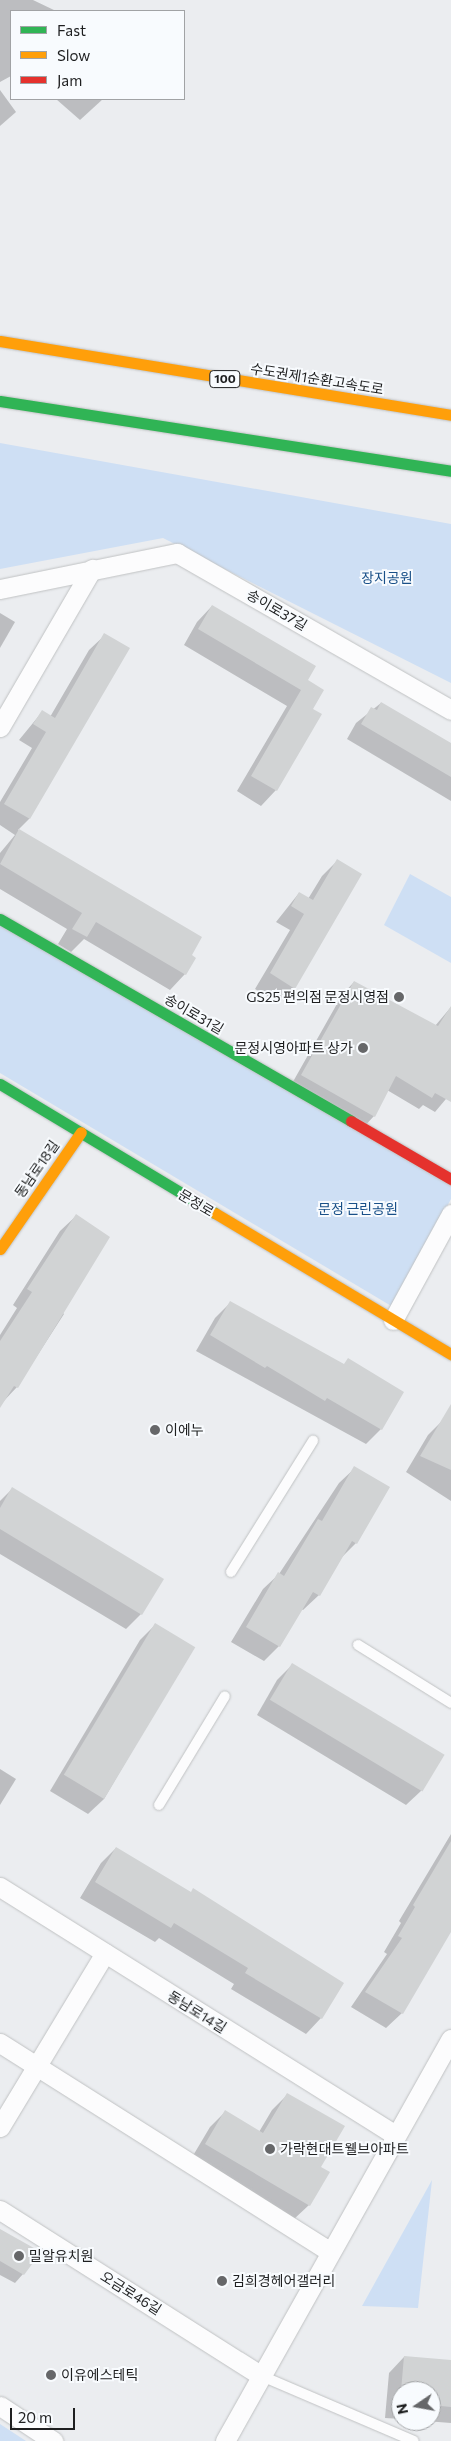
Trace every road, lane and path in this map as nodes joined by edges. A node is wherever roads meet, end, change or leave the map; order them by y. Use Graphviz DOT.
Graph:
graph roads {
  1 [pos="0,341"];
  2 [pos="0,401"];
  3 [pos="451,416"];
  4 [pos="451,472"];
  5 [pos="92,569"];
  6 [pos="0,590"];
  7 [pos="451,710"];
  8 [pos="0,727"];
  9 [pos="0,919"];
  10 [pos="0,1084"];
  11 [pos="81,1132"];
  12 [pos="451,1180"];
  13 [pos="451,1214"];
  14 [pos="1,1246"];
  15 [pos="393,1320"];
  16 [pos="451,1354"];
  17 [pos="313,1441"];
  18 [pos="231,1572"];
  19 [pos="358,1645"];
  20 [pos="225,1696"];
  21 [pos="451,1703"];
  22 [pos="159,1805"];
  23 [pos="0,1888"];
  24 [pos="105,1953"];
  25 [pos="451,2039"];
  26 [pos="0,2043"];
  27 [pos="36,2066"];
  28 [pos="0,2127"];
  29 [pos="395,2135"];
  30 [pos="0,2210"];
  31 [pos="329,2251"];
  32 [pos="262,2376"];
  33 [pos="0,2406"];
  34 [pos="53,2441"];
  35 [pos="225,2441"];
  36 [pos="414,2441"];
  1 -- 3 [label="main road, 수도권제1순환고속도로 / 100"];
  2 -- 4 [label="main road"];
  5 -- 6 [label="street, 송이로37길"];
  5 -- 7 [label="street, 송이로37길"];
  5 -- 8 [label="street"];
  9 -- 12 [label="main road, 송이로31길"];
  10 -- 11 [label="main road, 문정로"];
  11 -- 14 [label="main road, 동남로18길"];
  11 -- 15 [label="main road, 문정로"];
  13 -- 15 [label="street"];
  15 -- 16 [label="main road, 문정로"];
  17 -- 18 [label="lane"];
  19 -- 21 [label="lane"];
  20 -- 22 [label="lane"];
  23 -- 24 [label="street, 동남로14길"];
  24 -- 27 [label="street"];
  24 -- 29 [label="street, 동남로14길"];
  25 -- 29 [label="street"];
  26 -- 27 [label="street"];
  27 -- 28 [label="street"];
  27 -- 31 [label="street"];
  29 -- 31 [label="street"];
  30 -- 32 [label="street, 오금로46길"];
  31 -- 32 [label="street"];
  32 -- 35 [label="street"];
  32 -- 36 [label="lane"];
  33 -- 34 [label="street"];
}
